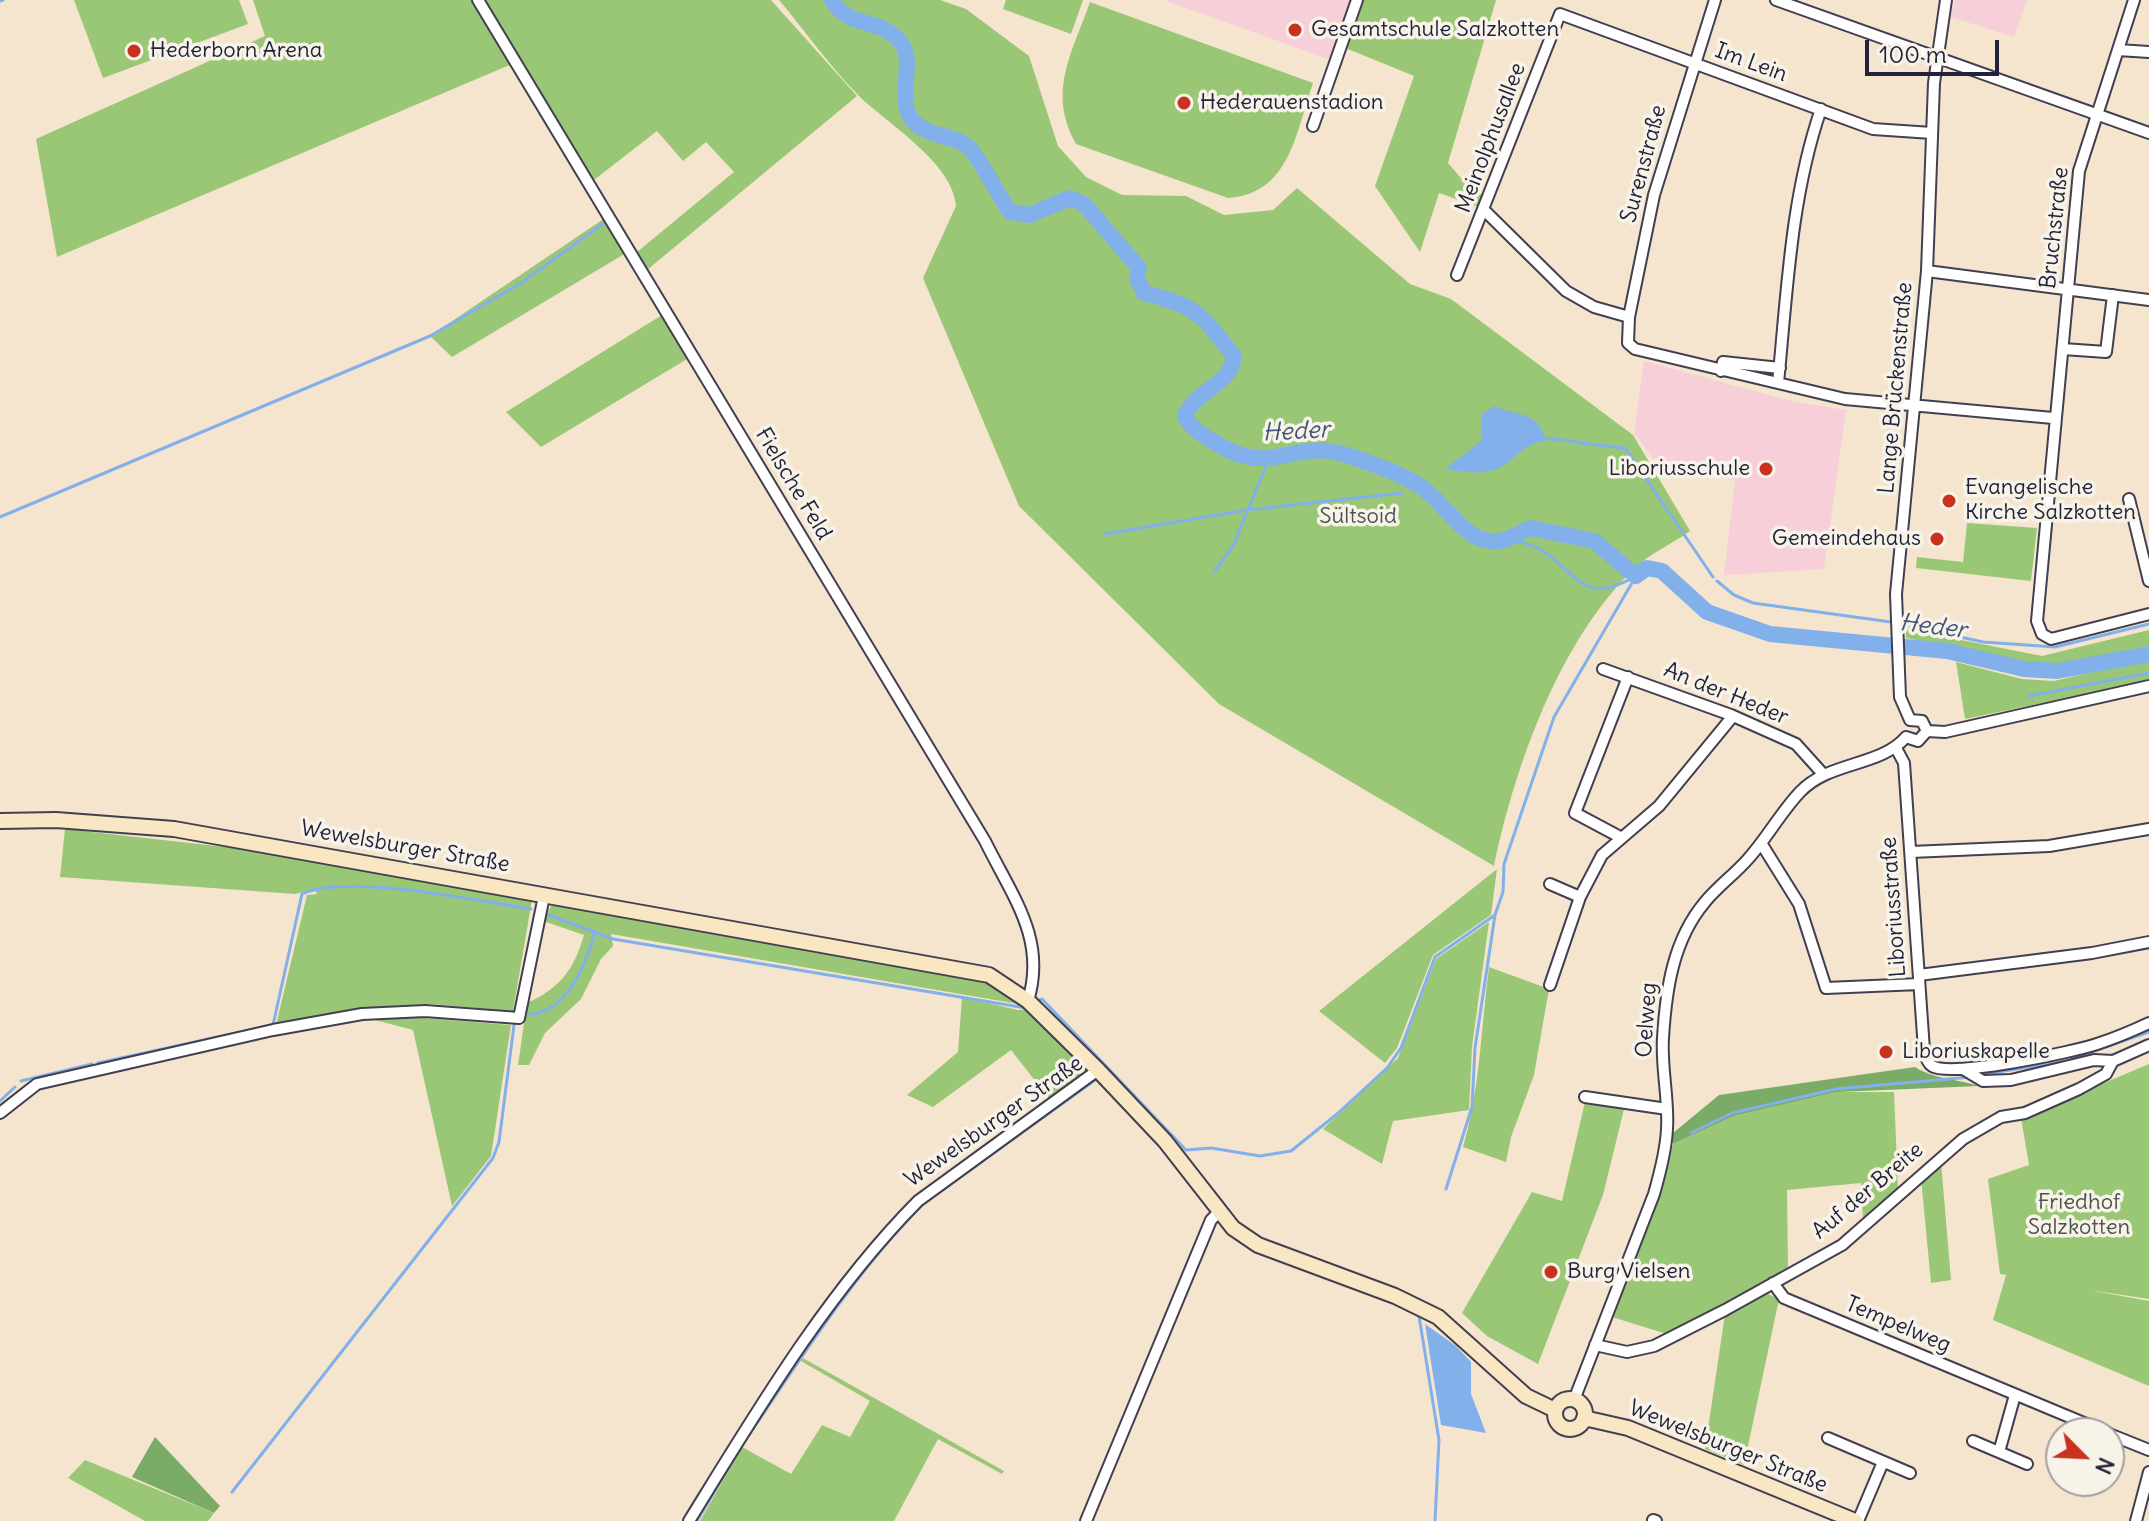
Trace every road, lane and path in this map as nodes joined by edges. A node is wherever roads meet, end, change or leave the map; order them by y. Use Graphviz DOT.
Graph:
graph roads {
  1 [pos="478,0"];
  2 [pos="1357,0"];
  3 [pos="1715,0"];
  4 [pos="1776,0"];
  5 [pos="1946,0"];
  6 [pos="2134,0"];
  7 [pos="1560,14"];
  8 [pos="2118,50"];
  9 [pos="2149,52"];
  10 [pos="1937,58"];
  11 [pos="1693,64"];
  12 [pos="1821,109"];
  13 [pos="2097,113"];
  14 [pos="1313,126"];
  15 [pos="1932,133"];
  16 [pos="2149,133"];
  17 [pos="1484,210"];
  18 [pos="1927,271"];
  19 [pos="1457,275"];
  20 [pos="2068,290"];
  21 [pos="2113,295"];
  22 [pos="2149,300"];
  23 [pos="1629,317"];
  24 [pos="2063,349"];
  25 [pos="1780,368"];
  26 [pos="1721,371"];
  27 [pos="1778,383"];
  28 [pos="1916,407"];
  29 [pos="2053,418"];
  30 [pos="2129,499"];
  31 [pos="2149,581"];
  32 [pos="2149,614"];
  33 [pos="1603,669"];
  34 [pos="1628,677"];
  35 [pos="2149,686"];
  36 [pos="1733,716"];
  37 [pos="1910,720"];
  38 [pos="1927,731"];
  39 [pos="1906,737"];
  40 [pos="1896,748"];
  41 [pos="1823,774"];
  42 [pos="0,821"];
  43 [pos="2149,829"];
  44 [pos="1620,837"];
  45 [pos="1761,843"];
  46 [pos="1911,852"];
  47 [pos="1550,884"];
  48 [pos="544,896"];
  49 [pos="1580,897"];
  50 [pos="2149,942"];
  51 [pos="1919,980"];
  52 [pos="1550,985"];
  53 [pos="1028,1001"];
  54 [pos="2149,1023"];
  55 [pos="2149,1045"];
  56 [pos="2113,1061"];
  57 [pos="1098,1070"];
  58 [pos="1965,1070"];
  59 [pos="1585,1097"];
  60 [pos="1667,1109"];
  61 [pos="0,1113"];
  62 [pos="1219,1212"];
  63 [pos="1773,1283"];
  64 [pos="1595,1345"];
  65 [pos="2015,1395"];
  66 [pos="1574,1400"];
  67 [pos="1555,1410"];
  68 [pos="2069,1417"];
  69 [pos="1584,1418"];
  70 [pos="1828,1438"];
  71 [pos="2125,1440"];
  72 [pos="1973,1441"];
  73 [pos="2149,1450"];
  74 [pos="1999,1452"];
  75 [pos="1883,1462"];
  76 [pos="2027,1464"];
  77 [pos="2149,1472"];
  78 [pos="1910,1473"];
  79 [pos="689,1521"];
  80 [pos="1086,1521"];
  81 [pos="1856,1521"];
  82 [pos="2136,1521"];
  1 -- 53 [label="street, Fielsche Feld"];
  2 -- 14 [label="street"];
  3 -- 11 [label="street, Surenstraße"];
  4 -- 10 [label="street"];
  5 -- 10 [label="street, Lange Brückenstraße"];
  6 -- 8 [label="street, Bruchstraße"];
  7 -- 11 [label="street, Im Lein"];
  7 -- 17 [label="street, Meinolphusallee"];
  8 -- 9 [label="street"];
  8 -- 13 [label="street, Bruchstraße"];
  10 -- 13 [label="street"];
  10 -- 15 [label="street, Lange Brückenstraße"];
  11 -- 12 [label="street, Im Lein"];
  11 -- 23 [label="street, Surenstraße"];
  12 -- 15 [label="street, Im Lein"];
  12 -- 25 [label="street"];
  13 -- 16 [label="street"];
  13 -- 20 [label="street, Bruchstraße"];
  15 -- 18 [label="street, Lange Brückenstraße"];
  17 -- 19 [label="street, Meinolphusallee"];
  17 -- 23 [label="street"];
  18 -- 20 [label="street"];
  18 -- 28 [label="street, Lange Brückenstraße"];
  20 -- 21 [label="street"];
  20 -- 24 [label="street, Bruchstraße"];
  21 -- 22 [label="street"];
  21 -- 24 [label="street"];
  23 -- 26 [label="street, Surenstraße"];
  24 -- 29 [label="street, Bruchstraße"];
  25 -- 26 [label="street"];
  25 -- 27 [label="street"];
  26 -- 27 [label="street"];
  27 -- 28 [label="street"];
  28 -- 29 [label="street"];
  28 -- 37 [label="street, Lange Brückenstraße"];
  29 -- 32 [label="street, Bruchstraße"];
  30 -- 31 [label="street"];
  33 -- 34 [label="street, An der Heder"];
  34 -- 36 [label="street, An der Heder"];
  34 -- 44 [label="street"];
  35 -- 38 [label="street"];
  36 -- 41 [label="street, An der Heder"];
  36 -- 44 [label="street"];
  37 -- 38 [label="street"];
  37 -- 39 [label="street"];
  38 -- 39 [label="street"];
  39 -- 40 [label="street, Oelweg"];
  40 -- 41 [label="street, Oelweg"];
  40 -- 46 [label="street, Liboriusstraße"];
  41 -- 45 [label="street, Oelweg"];
  42 -- 48 [label="main road, Wewelsburger Straße"];
  43 -- 46 [label="street"];
  44 -- 49 [label="street"];
  45 -- 51 [label="street"];
  45 -- 60 [label="street, Oelweg"];
  46 -- 51 [label="street, Liboriusstraße"];
  47 -- 49 [label="street"];
  48 -- 53 [label="main road, Wewelsburger Straße"];
  48 -- 61 [label="street"];
  49 -- 52 [label="street"];
  50 -- 51 [label="street"];
  51 -- 58 [label="street, Liboriusstraße"];
  53 -- 57 [label="main road, Wewelsburger Straße"];
  54 -- 58 [label="street"];
  55 -- 56 [label="street"];
  56 -- 58 [label="street"];
  56 -- 63 [label="street, Auf der Breite"];
  57 -- 62 [label="main road, Wewelsburger Straße"];
  57 -- 79 [label="street, Wewelsburger Straße"];
  59 -- 60 [label="street"];
  60 -- 64 [label="street, Oelweg"];
  62 -- 67 [label="main road, Wewelsburger Straße"];
  62 -- 80 [label="street"];
  63 -- 64 [label="street, Auf der Breite"];
  63 -- 65 [label="street, Tempelweg"];
  64 -- 66 [label="street, Oelweg"];
  65 -- 68 [label="street, Tempelweg"];
  65 -- 74 [label="street"];
  66 -- 67 [label="main road"];
  66 -- 69 [label="main road"];
  67 -- 69 [label="main road"];
  69 -- 81 [label="main road, Wewelsburger Straße"];
  70 -- 75 [label="street, Wewelsburger Straße"];
  71 -- 73 [label="street, Tempelweg"];
  72 -- 74 [label="street"];
  74 -- 76 [label="street"];
  75 -- 78 [label="street, Wewelsburger Straße"];
  75 -- 81 [label="street, Wewelsburger Straße"];
  77 -- 82 [label="street"];
}
